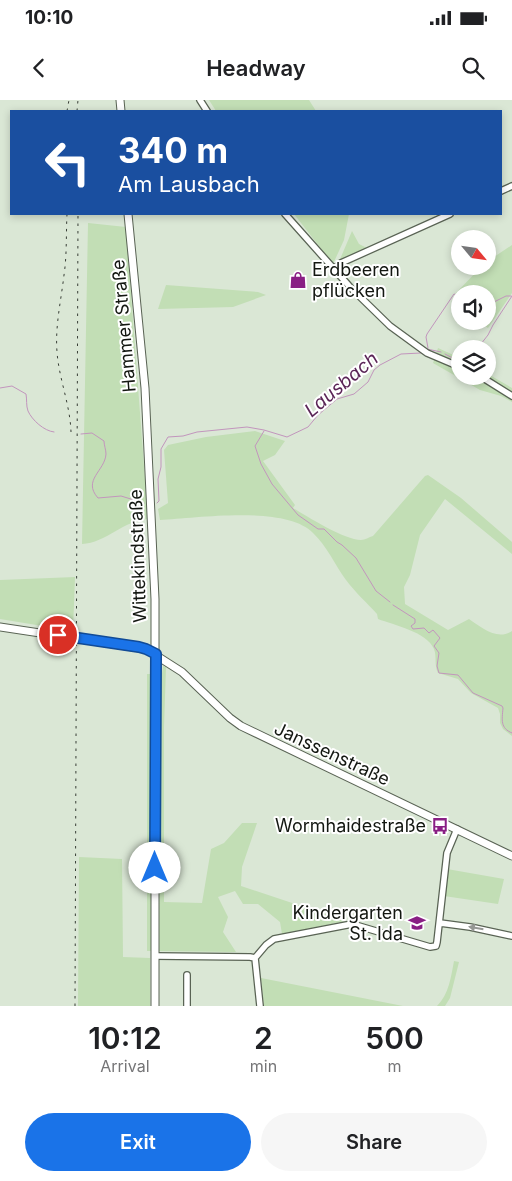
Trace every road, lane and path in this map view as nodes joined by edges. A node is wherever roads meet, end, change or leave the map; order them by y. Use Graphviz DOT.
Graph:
graph roads {
  1 [pos="128,215"];
  2 [pos="286,215"];
  3 [pos="448,215"];
  4 [pos="334,269"];
  5 [pos="451,363"];
  6 [pos="494,385"];
  7 [pos="512,396"];
  8 [pos="147,435"];
  9 [pos="0,627"];
  10 [pos="156,654"];
  11 [pos="456,829"];
  12 [pos="512,856"];
  13 [pos="440,923"];
  14 [pos="512,935"];
  15 [pos="155,956"];
  16 [pos="255,958"];
  17 [pos="187,975"];
  18 [pos="155,1006"];
  19 [pos="187,1006"];
  20 [pos="260,1006"];
  1 -- 8 [label="main road, Hammer Straße"];
  2 -- 4 [label="street"];
  3 -- 4 [label="street"];
  4 -- 5 [label="street"];
  6 -- 7 [label="street"];
  8 -- 10 [label="main road, Wittekindstraße"];
  9 -- 10 [label="main road, Janssenstraße"];
  10 -- 11 [label="main road, Janssenstraße"];
  10 -- 15 [label="main road, Wittekindstraße"];
  11 -- 12 [label="main road, Janssenstraße"];
  11 -- 13 [label="street"];
  14 -- 13 [label="street, one-way"];
  13 -- 16 [label="street"];
  15 -- 16 [label="street"];
  15 -- 18 [label="main road, Wittekindstraße"];
  16 -- 20 [label="street"];
  17 -- 19 [label="street"];
}
